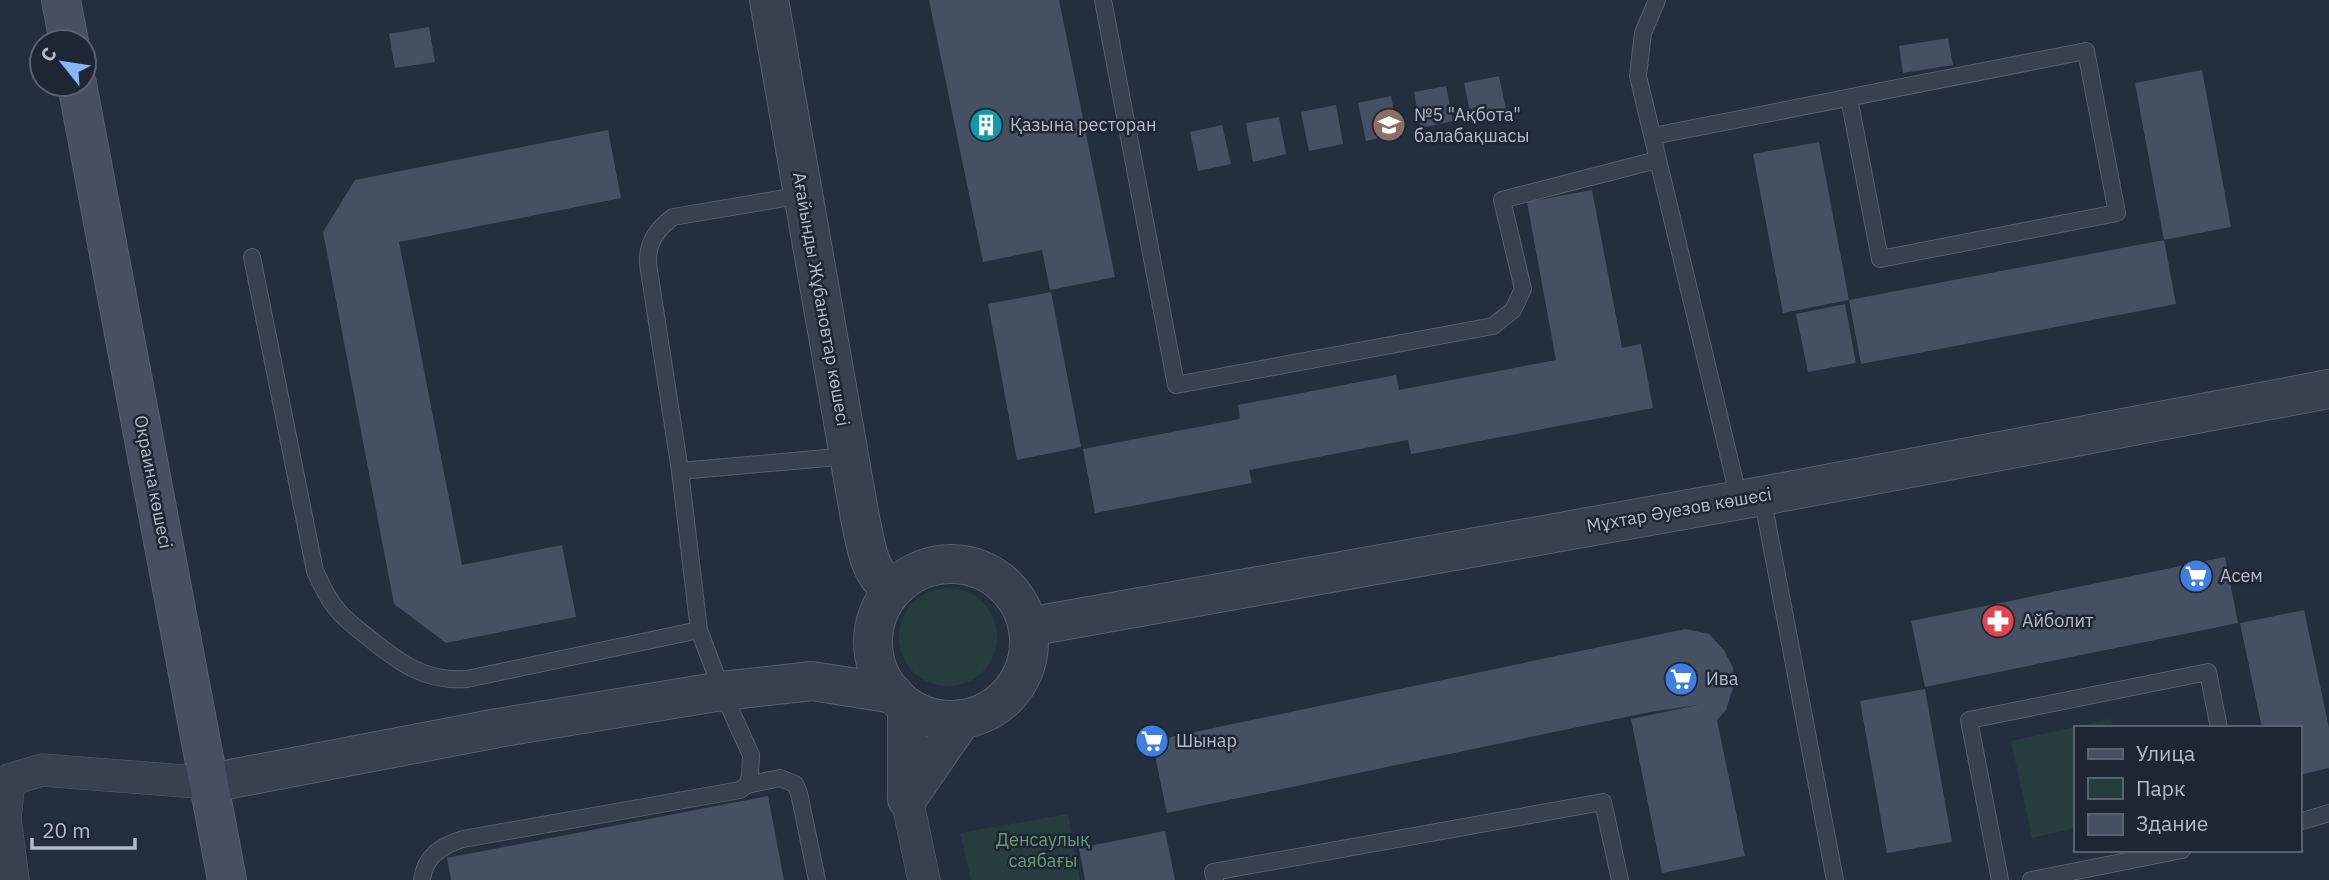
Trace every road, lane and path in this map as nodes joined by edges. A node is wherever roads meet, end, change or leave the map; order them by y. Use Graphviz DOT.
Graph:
graph roads {
  1 [pos="61,0"];
  2 [pos="769,0"];
  3 [pos="1103,0"];
  4 [pos="1657,0"];
  5 [pos="66,28"];
  6 [pos="80,98"];
  7 [pos="1849,98"];
  8 [pos="1653,136"];
  9 [pos="1657,160"];
  10 [pos="803,195"];
  11 [pos="252,257"];
  12 [pos="2329,389"];
  13 [pos="849,456"];
  14 [pos="680,471"];
  15 [pos="1751,498"];
  16 [pos="891,590"];
  17 [pos="1028,626"];
  18 [pos="699,630"];
  19 [pos="872,644"];
  20 [pos="812,681"];
  21 [pos="722,691"];
  22 [pos="901,701"];
  23 [pos="962,719"];
  24 [pos="2219,726"];
  25 [pos="3,778"];
  26 [pos="210,783"];
  27 [pos="747,785"];
  28 [pos="907,799"];
  29 [pos="2329,813"];
  30 [pos="2301,821"];
  31 [pos="2172,852"];
  32 [pos="13,880"];
  33 [pos="228,880"];
  34 [pos="422,880"];
  35 [pos="817,880"];
  36 [pos="924,880"];
  37 [pos="1215,880"];
  38 [pos="1620,880"];
  39 [pos="1835,880"];
  40 [pos="2000,880"];
  41 [pos="2031,880"];
  1 -- 5 [label="main road"];
  2 -- 10 [label="street, Ағайынды Жұбановтар көшесі"];
  3 -- 9 [label="lane"];
  4 -- 8 [label="lane"];
  6 -- 26 [label="main road, Окраина көшесі"];
  7 -- 7 [label="lane"];
  7 -- 8 [label="lane"];
  8 -- 9 [label="lane"];
  9 -- 15 [label="lane"];
  10 -- 13 [label="street, Ағайынды Жұбановтар көшесі"];
  10 -- 14 [label="lane"];
  11 -- 18 [label="lane"];
  12 -- 15 [label="street, Мұхтар Әуезов көшесі"];
  13 -- 14 [label="lane"];
  13 -- 16 [label="street, Ағайынды Жұбановтар көшесі"];
  14 -- 18 [label="lane"];
  15 -- 17 [label="street, Мұхтар Әуезов көшесі"];
  15 -- 39 [label="lane"];
  16 -- 17 [label="street"];
  16 -- 19 [label="street"];
  17 -- 23 [label="street"];
  18 -- 21 [label="lane"];
  19 -- 20 [label="street"];
  19 -- 22 [label="street"];
  20 -- 21 [label="street"];
  20 -- 22 [label="street"];
  21 -- 26 [label="street"];
  21 -- 27 [label="lane"];
  22 -- 23 [label="street"];
  22 -- 28 [label="street"];
  23 -- 28 [label="street"];
  24 -- 40 [label="lane"];
  25 -- 26 [label="street"];
  25 -- 32 [label="street"];
  26 -- 33 [label="main road, Окраина көшесі"];
  27 -- 34 [label="lane"];
  27 -- 35 [label="lane"];
  28 -- 36 [label="street"];
  29 -- 30 [label="lane"];
  31 -- 41 [label="lane"];
  37 -- 38 [label="lane"];
}
